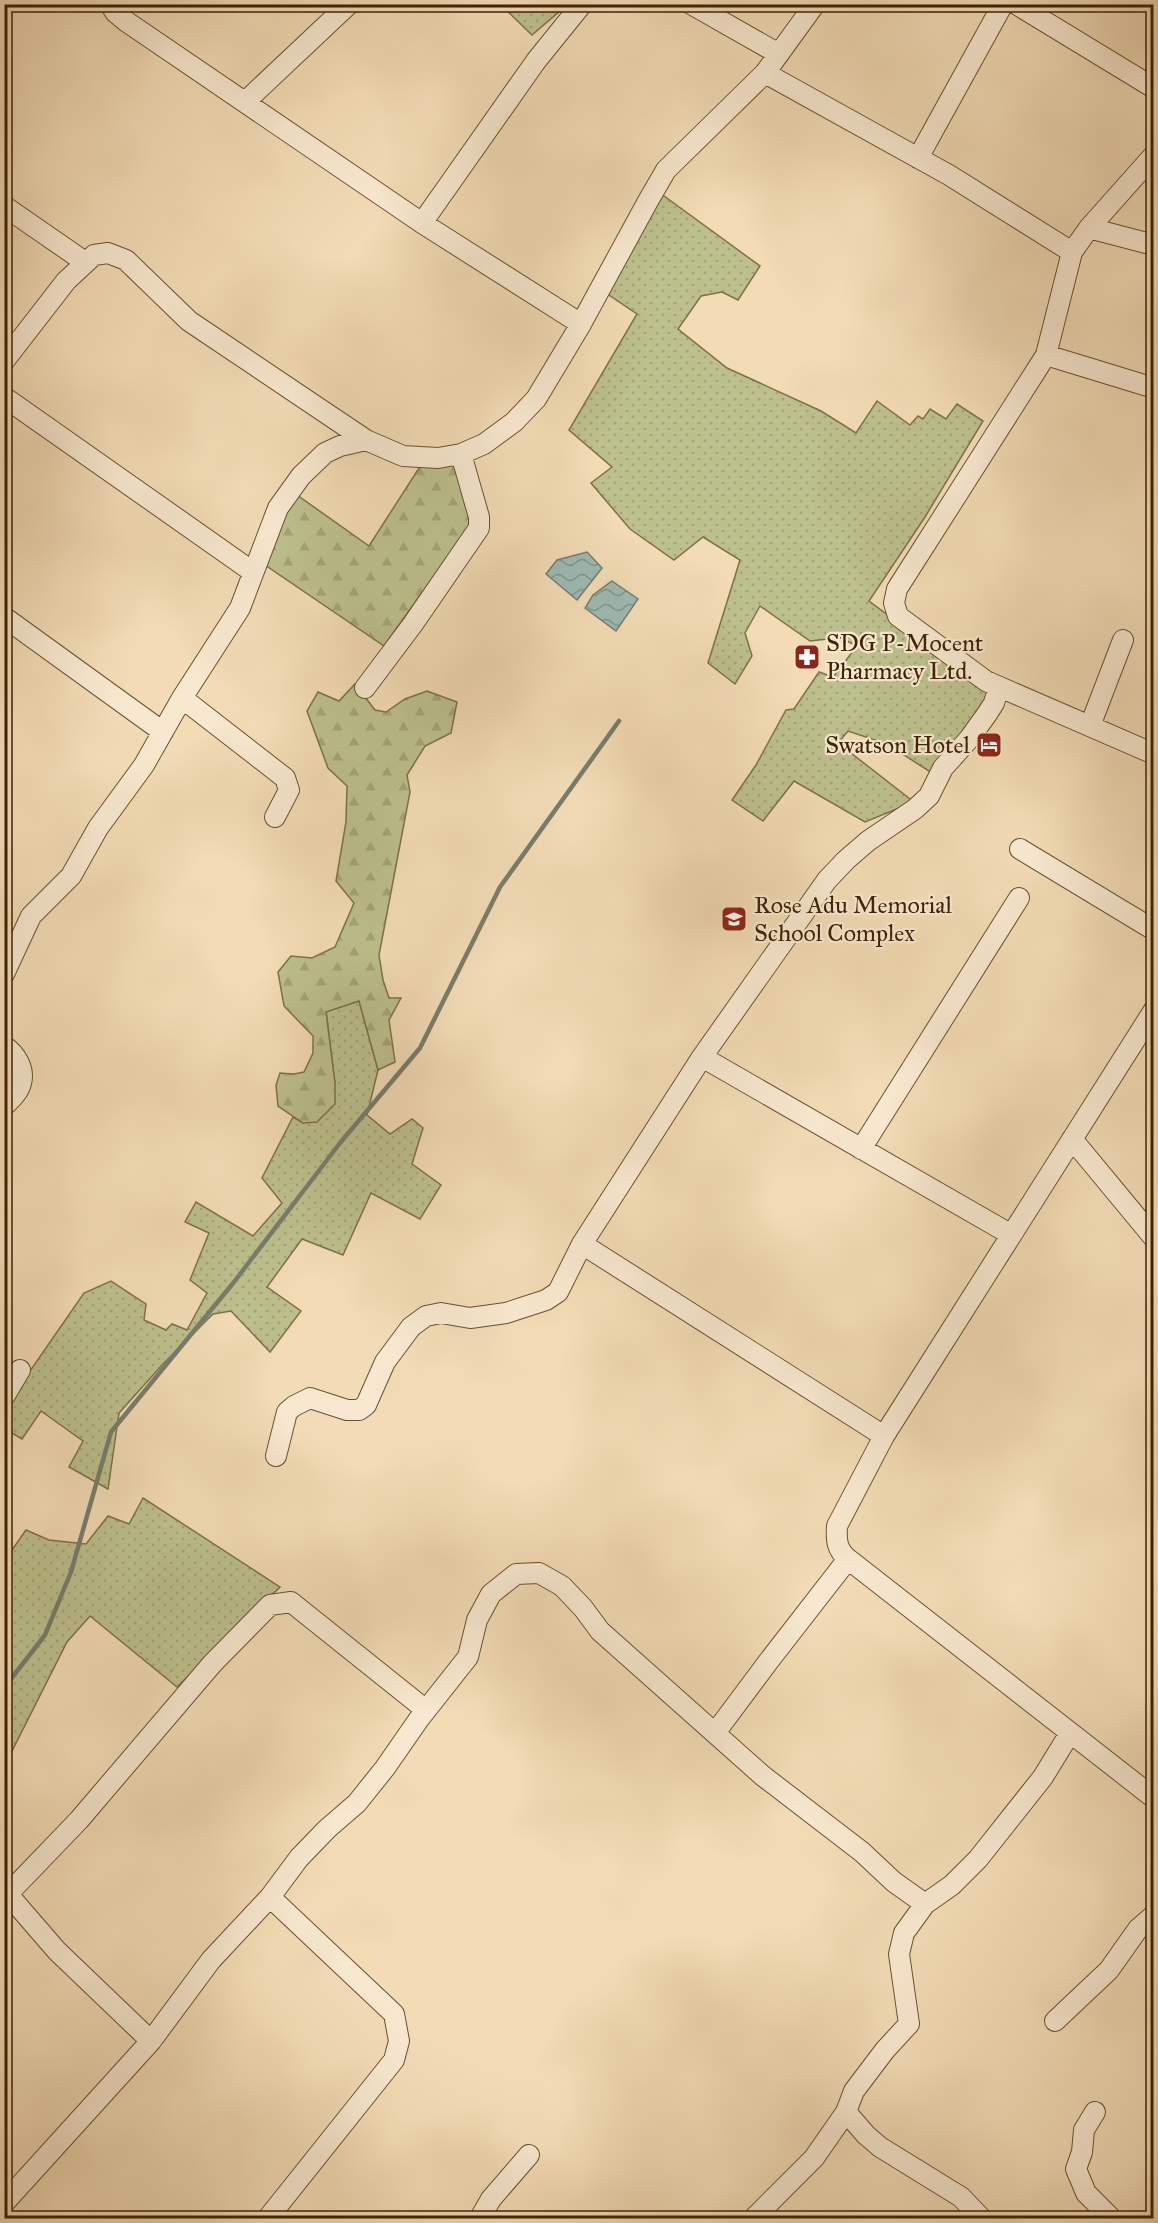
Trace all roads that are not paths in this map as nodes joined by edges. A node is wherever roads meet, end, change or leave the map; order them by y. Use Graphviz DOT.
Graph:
graph roads {
  1 [pos="110,4"];
  2 [pos="349,4"];
  3 [pos="582,4"];
  4 [pos="691,4"];
  5 [pos="815,4"];
  6 [pos="1003,4"];
  7 [pos="1016,4"];
  8 [pos="779,54"];
  9 [pos="765,73"];
  10 [pos="1152,85"];
  11 [pos="246,102"];
  12 [pos="1154,155"];
  13 [pos="918,158"];
  14 [pos="4,206"];
  15 [pos="422,223"];
  16 [pos="1089,228"];
  17 [pos="1154,245"];
  18 [pos="1072,252"];
  19 [pos="85,262"];
  20 [pos="581,324"];
  21 [pos="1046,355"];
  22 [pos="4,361"];
  23 [pos="1154,388"];
  24 [pos="4,397"];
  25 [pos="366,441"];
  26 [pos="461,454"];
  27 [pos="253,572"];
  28 [pos="4,617"];
  29 [pos="1123,640"];
  30 [pos="999,687"];
  31 [pos="365,688"];
  32 [pos="182,698"];
  33 [pos="1090,726"];
  34 [pos="163,732"];
  35 [pos="1154,754"];
  36 [pos="275,817"];
  37 [pos="1020,849"];
  38 [pos="1019,898"];
  39 [pos="1154,930"];
  40 [pos="4,974"];
  41 [pos="1151,1019"];
  42 [pos="4,1046"];
  43 [pos="702,1057"];
  44 [pos="4,1106"];
  45 [pos="1072,1139"];
  46 [pos="861,1149"];
  47 [pos="1010,1234"];
  48 [pos="1154,1238"];
  49 [pos="582,1244"];
  50 [pos="20,1370"];
  51 [pos="6,1392"];
  52 [pos="884,1436"];
  53 [pos="276,1456"];
  54 [pos="848,1559"];
  55 [pos="426,1710"];
  56 [pos="1070,1733"];
  57 [pos="715,1734"];
  58 [pos="1154,1798"];
  59 [pos="270,1897"];
  60 [pos="4,1898"];
  61 [pos="926,1904"];
  62 [pos="1154,1915"];
  63 [pos="1055,2022"];
  64 [pos="151,2042"];
  65 [pos="846,2112"];
  66 [pos="1095,2112"];
  67 [pos="529,2155"];
  68 [pos="4,2203"];
  69 [pos="268,2218"];
  70 [pos="480,2218"];
  71 [pos="754,2218"];
  72 [pos="981,2218"];
  73 [pos="1111,2218"];
  1 -- 11 [label="street"];
  2 -- 11 [label="street"];
  3 -- 15 [label="street"];
  4 -- 8 [label="street"];
  5 -- 8 [label="street"];
  6 -- 13 [label="street"];
  7 -- 10 [label="street"];
  8 -- 9 [label="street"];
  9 -- 13 [label="street"];
  9 -- 20 [label="street"];
  11 -- 15 [label="street"];
  12 -- 16 [label="street"];
  13 -- 18 [label="street"];
  14 -- 19 [label="street"];
  15 -- 20 [label="street"];
  16 -- 17 [label="street"];
  16 -- 18 [label="street"];
  18 -- 21 [label="street"];
  19 -- 22 [label="street"];
  19 -- 25 [label="street"];
  20 -- 26 [label="street"];
  21 -- 23 [label="street"];
  21 -- 30 [label="street"];
  24 -- 27 [label="street"];
  25 -- 26 [label="street"];
  25 -- 27 [label="street"];
  26 -- 31 [label="street"];
  27 -- 32 [label="street"];
  28 -- 34 [label="street"];
  29 -- 33 [label="street"];
  30 -- 33 [label="street"];
  30 -- 43 [label="street"];
  32 -- 34 [label="street"];
  32 -- 36 [label="street"];
  33 -- 35 [label="street"];
  34 -- 40 [label="street"];
  37 -- 39 [label="street"];
  38 -- 46 [label="street"];
  41 -- 45 [label="street"];
  42 -- 44 [label="street"];
  43 -- 46 [label="street"];
  43 -- 49 [label="street"];
  45 -- 47 [label="street"];
  45 -- 48 [label="street"];
  46 -- 47 [label="street"];
  47 -- 52 [label="street"];
  49 -- 52 [label="street"];
  49 -- 53 [label="street"];
  50 -- 51 [label="street"];
  52 -- 54 [label="street"];
  54 -- 56 [label="street"];
  54 -- 57 [label="street"];
  55 -- 57 [label="street"];
  55 -- 59 [label="street"];
  55 -- 60 [label="street"];
  56 -- 58 [label="street"];
  56 -- 61 [label="street"];
  57 -- 61 [label="street"];
  59 -- 64 [label="street"];
  59 -- 69 [label="street"];
  60 -- 64 [label="street"];
  61 -- 65 [label="street"];
  62 -- 63 [label="street"];
  64 -- 68 [label="street"];
  65 -- 71 [label="street"];
  65 -- 72 [label="street"];
  66 -- 73 [label="street"];
  67 -- 70 [label="street"];
}
